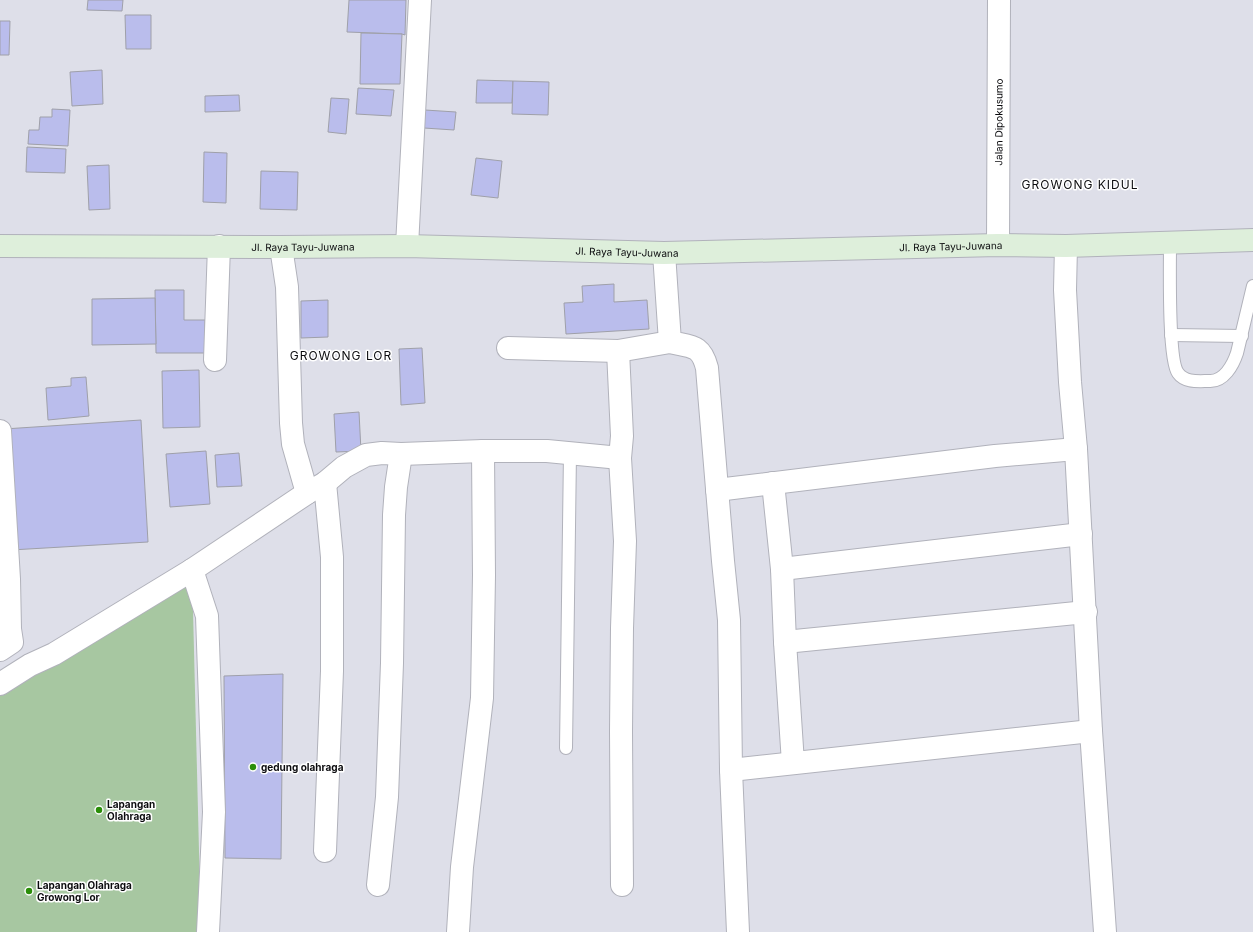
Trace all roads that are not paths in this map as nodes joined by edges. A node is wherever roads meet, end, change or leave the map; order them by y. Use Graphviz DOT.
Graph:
graph roads {
  1 [pos="420,0"];
  2 [pos="999,0"];
  3 [pos="1253,240"];
  4 [pos="1170,243"];
  5 [pos="998,245"];
  6 [pos="0,246"];
  7 [pos="219,246"];
  8 [pos="407,246"];
  9 [pos="1066,246"];
  10 [pos="664,253"];
  11 [pos="284,267"];
  12 [pos="1253,286"];
  13 [pos="1171,335"];
  14 [pos="1242,336"];
  15 [pos="670,342"];
  16 [pos="508,348"];
  17 [pos="618,351"];
  18 [pos="215,360"];
  19 [pos="0,431"];
  20 [pos="1076,449"];
  21 [pos="483,451"];
  22 [pos="570,453"];
  23 [pos="401,454"];
  24 [pos="620,458"];
  25 [pos="773,482"];
  26 [pos="316,488"];
  27 [pos="717,490"];
  28 [pos="1081,534"];
  29 [pos="782,569"];
  30 [pos="192,570"];
  31 [pos="1086,612"];
  32 [pos="785,642"];
  33 [pos="16,652"];
  34 [pos="0,684"];
  35 [pos="1091,732"];
  36 [pos="566,748"];
  37 [pos="793,763"];
  38 [pos="731,770"];
  39 [pos="325,851"];
  40 [pos="378,885"];
  41 [pos="622,885"];
  42 [pos="208,932"];
  43 [pos="458,932"];
  44 [pos="738,932"];
  45 [pos="1105,932"];
  1 -- 8 [label="street"];
  2 -- 5 [label="street, Jalan Dipokusumo"];
  3 -- 4 [label="main road, Jl. Raya Tayu-Juwana"];
  4 -- 9 [label="main road, Jl. Raya Tayu-Juwana"];
  4 -- 13 [label="lane"];
  5 -- 9 [label="main road, Jl. Raya Tayu-Juwana"];
  5 -- 10 [label="main road, Jl. Raya Tayu-Juwana"];
  6 -- 7 [label="main road, Jl. Raya Tayu-Juwana"];
  7 -- 11 [label="main road, Jl. Raya Tayu-Juwana"];
  7 -- 18 [label="street"];
  8 -- 10 [label="main road, Jl. Raya Tayu-Juwana"];
  8 -- 11 [label="main road, Jl. Raya Tayu-Juwana"];
  9 -- 20 [label="street"];
  10 -- 15 [label="street"];
  11 -- 26 [label="street"];
  12 -- 14 [label="lane"];
  13 -- 14 [label="lane"];
  13 -- 14 [label="lane"];
  15 -- 17 [label="street"];
  15 -- 27 [label="street"];
  16 -- 17 [label="street"];
  17 -- 24 [label="street"];
  19 -- 33 [label="street"];
  20 -- 25 [label="street"];
  20 -- 28 [label="street"];
  21 -- 22 [label="street"];
  21 -- 23 [label="street"];
  21 -- 43 [label="street"];
  22 -- 24 [label="street"];
  22 -- 36 [label="lane"];
  23 -- 26 [label="street"];
  23 -- 40 [label="street"];
  24 -- 41 [label="street"];
  25 -- 27 [label="street"];
  25 -- 29 [label="street"];
  26 -- 30 [label="street"];
  26 -- 39 [label="street"];
  27 -- 38 [label="street"];
  28 -- 29 [label="street"];
  28 -- 31 [label="street"];
  29 -- 32 [label="street"];
  30 -- 33 [label="street"];
  30 -- 42 [label="street"];
  31 -- 32 [label="street"];
  31 -- 35 [label="street"];
  32 -- 37 [label="street"];
  33 -- 34 [label="street"];
  35 -- 37 [label="street"];
  35 -- 45 [label="street"];
  37 -- 38 [label="street"];
  38 -- 44 [label="street"];
}
